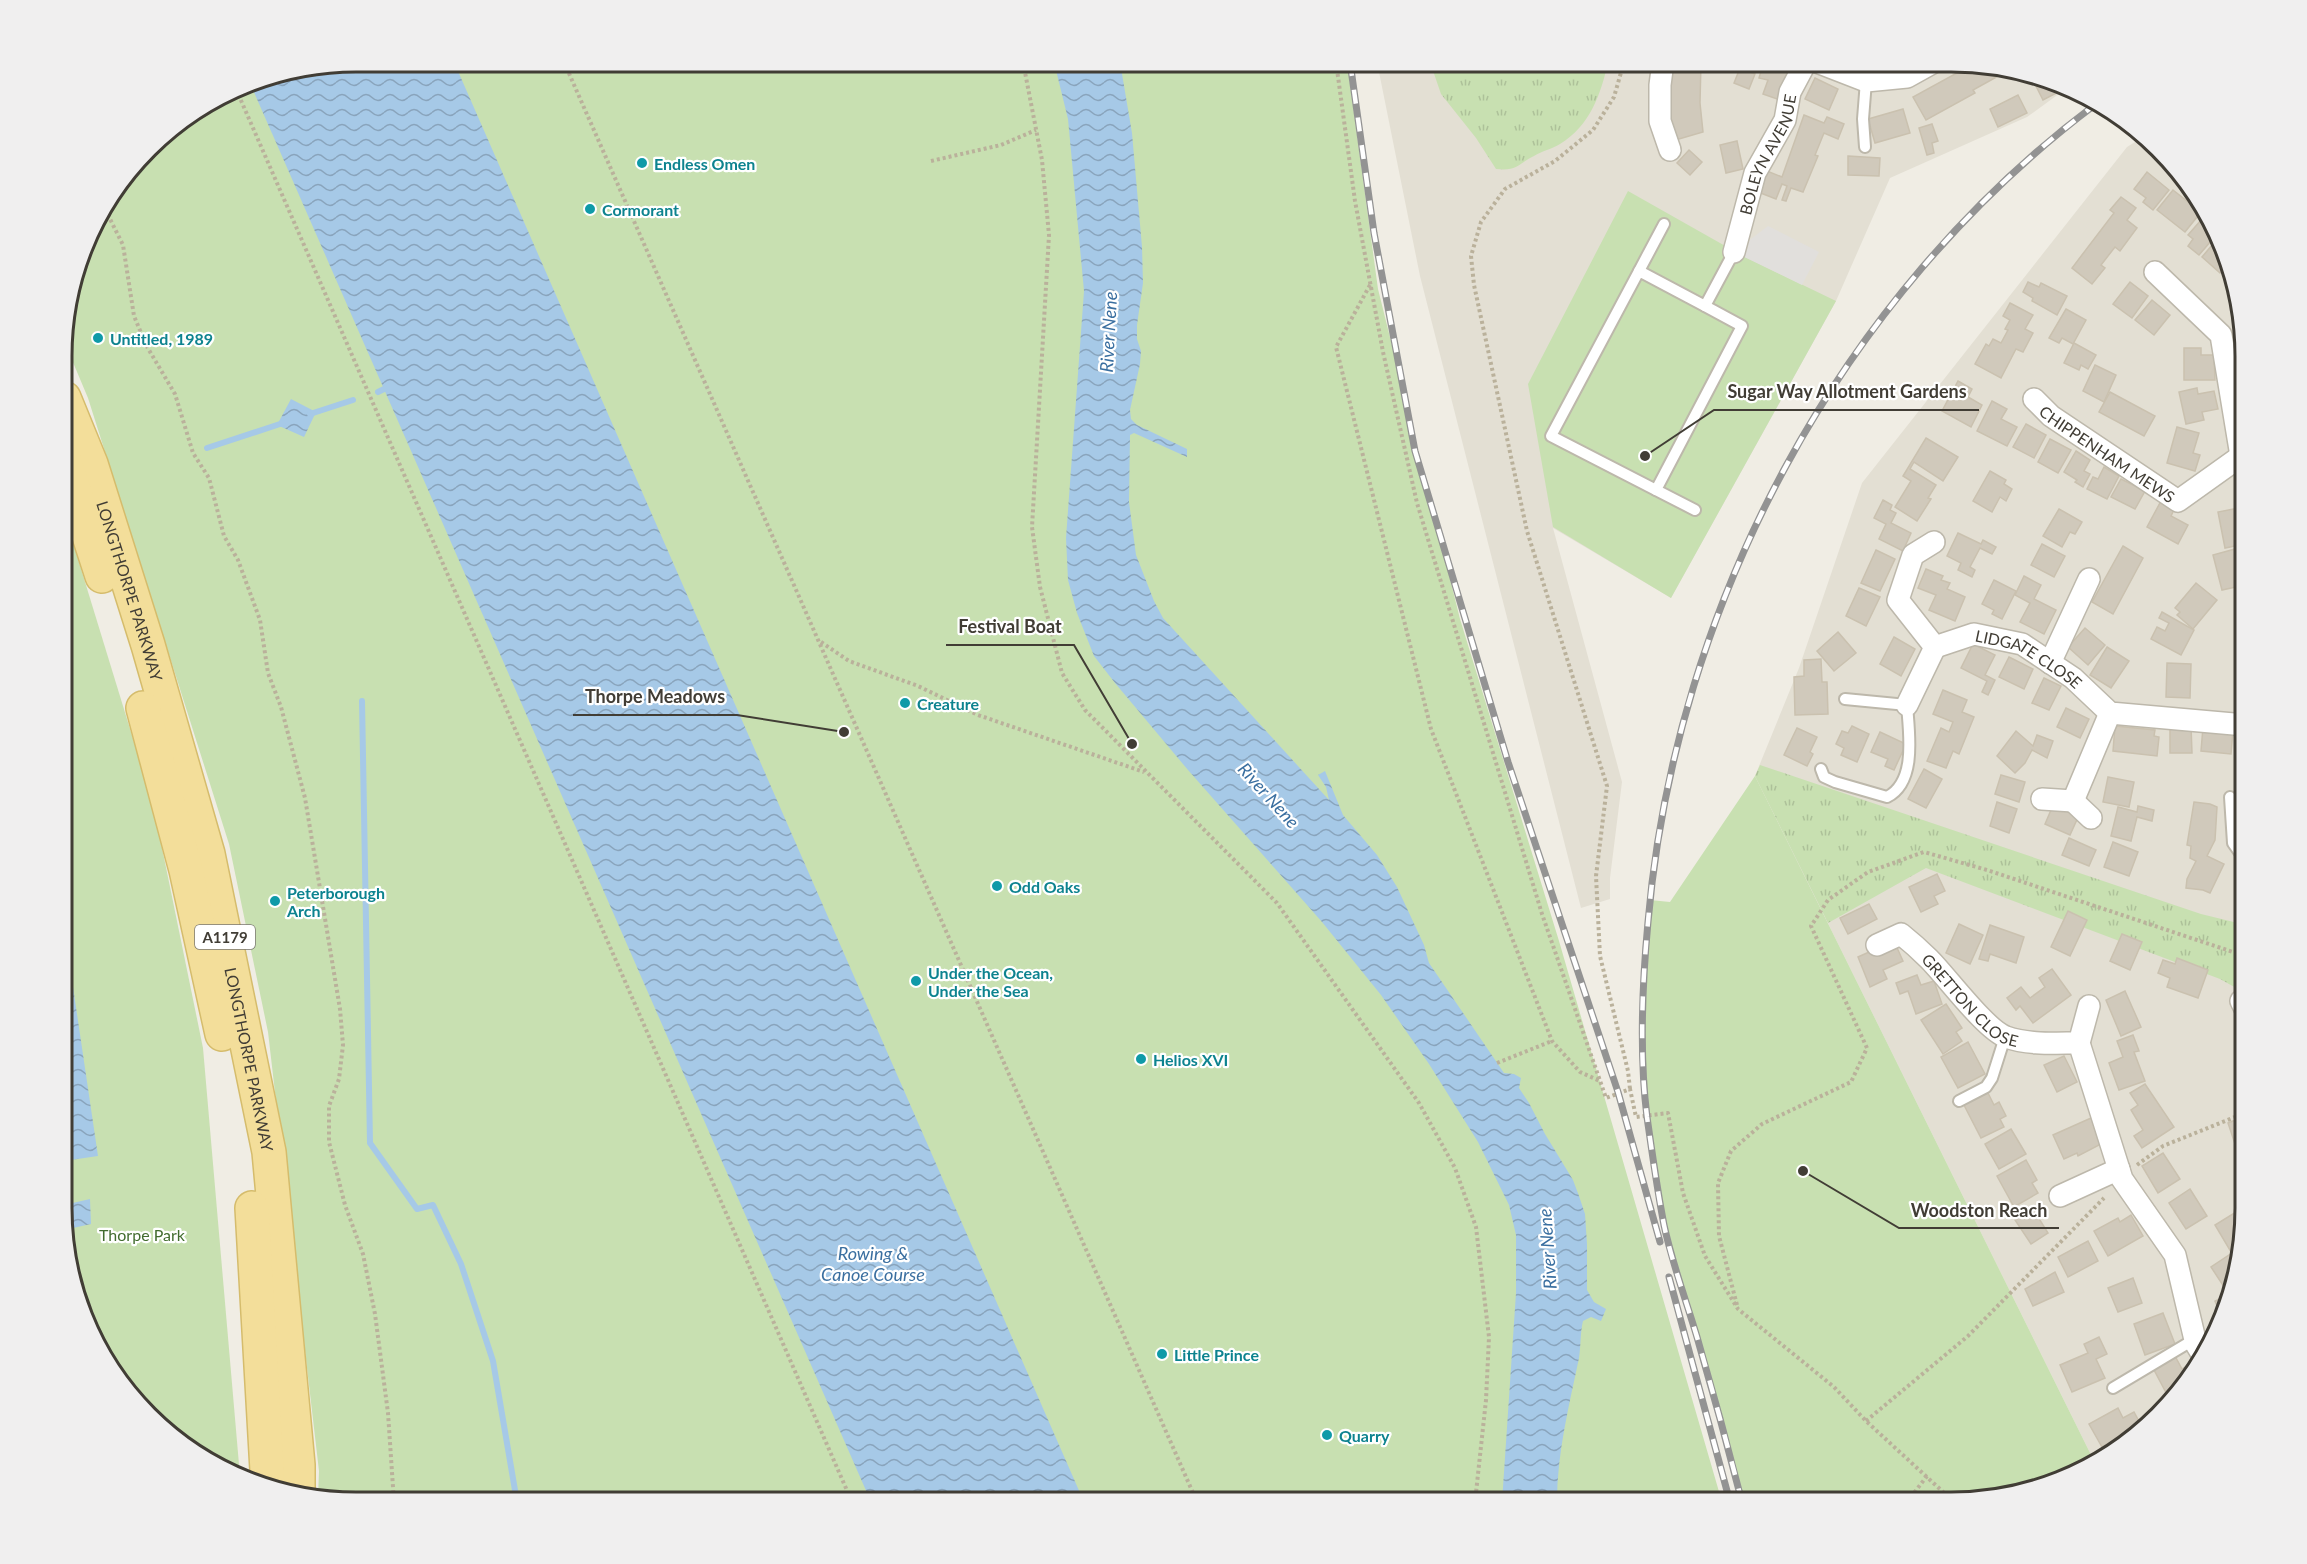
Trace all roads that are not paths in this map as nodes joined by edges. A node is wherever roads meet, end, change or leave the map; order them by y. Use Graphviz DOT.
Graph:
graph roads {
  1 [pos="1662,72"];
  2 [pos="1801,72"];
  3 [pos="1842,72"];
  4 [pos="1916,72"];
  5 [pos="1866,81"];
  6 [pos="1865,147"];
  7 [pos="1670,150"];
  8 [pos="1664,224"];
  9 [pos="1734,252"];
  10 [pos="1639,272"];
  11 [pos="2155,272"];
  12 [pos="1705,306"];
  13 [pos="2034,399"];
  14 [pos="2235,412"];
  15 [pos="72,419"];
  16 [pos="2235,462"];
  17 [pos="72,483"];
  18 [pos="1656,490"];
  19 [pos="1695,510"];
  20 [pos="1934,542"];
  21 [pos="2089,579"];
  22 [pos="1935,646"];
  23 [pos="2050,663"];
  24 [pos="1845,699"];
  25 [pos="1907,705"];
  26 [pos="2110,713"];
  27 [pos="2235,724"];
  28 [pos="1821,769"];
  29 [pos="2230,797"];
  30 [pos="2042,799"];
  31 [pos="2073,801"];
  32 [pos="2091,818"];
  33 [pos="2235,846"];
  34 [pos="1877,945"];
  35 [pos="2090,1006"];
  36 [pos="2005,1037"];
  37 [pos="2079,1043"];
  38 [pos="1959,1101"];
  39 [pos="2120,1174"];
  40 [pos="2060,1196"];
  41 [pos="2199,1347"];
  42 [pos="2113,1388"];
  43 [pos="267,1478"];
  44 [pos="298,1486"];
  1 -- 7 [label="street"];
  2 -- 9 [label="street, BOLEYN AVENUE"];
  3 -- 5 [label="street"];
  4 -- 5 [label="street"];
  5 -- 6 [label="lane"];
  8 -- 10 [label="lane"];
  9 -- 12 [label="lane"];
  10 -- 12 [label="lane"];
  10 -- 18 [label="lane"];
  11 -- 14 [label="street, CHIPPENHAM MEWS"];
  12 -- 18 [label="lane"];
  13 -- 16 [label="street, CHIPPENHAM MEWS"];
  15 -- 44 [label="main road, LONGTHORPE PARKWAY / A1179"];
  17 -- 43 [label="main road, LONGTHORPE PARKWAY / A1179"];
  18 -- 19 [label="lane"];
  20 -- 22 [label="street"];
  21 -- 23 [label="street"];
  22 -- 23 [label="street, LIDGATE CLOSE"];
  22 -- 25 [label="street"];
  23 -- 26 [label="street, LIDGATE CLOSE"];
  24 -- 25 [label="lane"];
  25 -- 28 [label="lane"];
  26 -- 27 [label="street"];
  26 -- 31 [label="street"];
  29 -- 33 [label="lane"];
  30 -- 31 [label="street"];
  31 -- 32 [label="street"];
  34 -- 36 [label="street, GRETTON CLOSE"];
  35 -- 37 [label="street"];
  36 -- 37 [label="street, GRETTON CLOSE"];
  36 -- 38 [label="lane"];
  37 -- 39 [label="street"];
  39 -- 40 [label="street"];
  39 -- 41 [label="street"];
  41 -- 42 [label="lane"];
}
